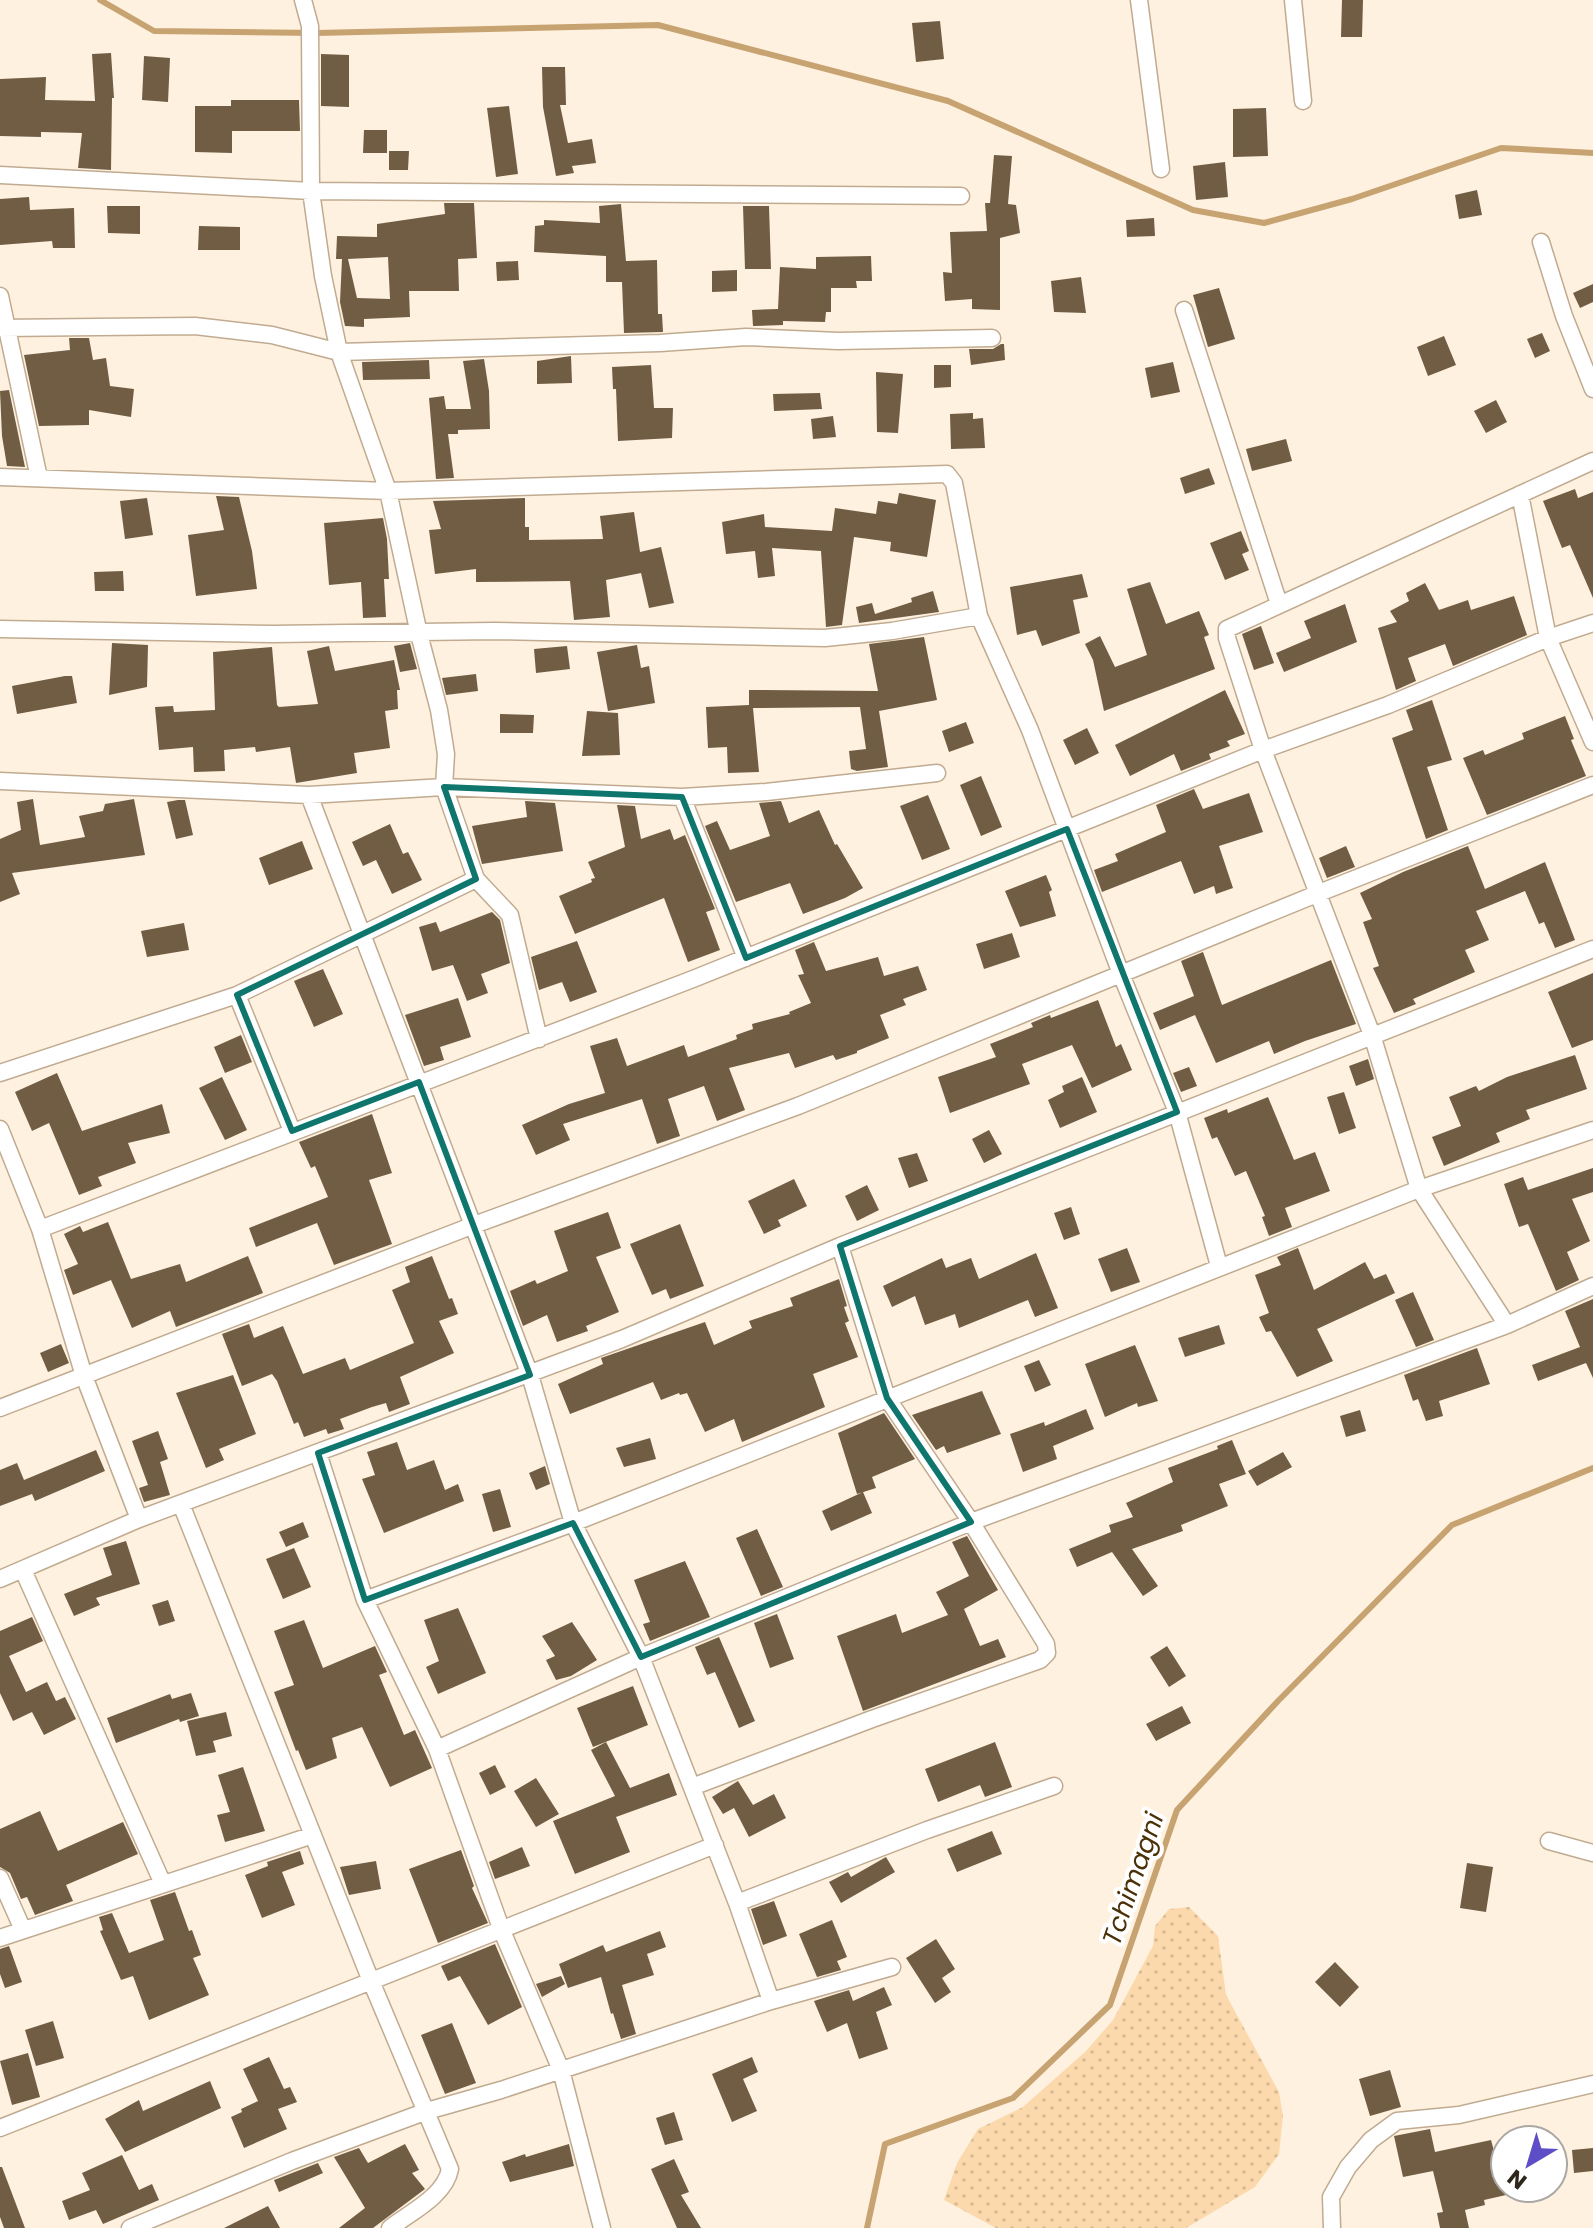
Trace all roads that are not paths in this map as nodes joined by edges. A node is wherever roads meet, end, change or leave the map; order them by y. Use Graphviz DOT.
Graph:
graph roads {
  1 [pos="303,0"];
  2 [pos="1139,0"];
  3 [pos="1293,0"];
  4 [pos="1303,101"];
  5 [pos="1161,169"];
  6 [pos="0,175"];
  7 [pos="311,191"];
  8 [pos="961,196"];
  9 [pos="1541,242"];
  10 [pos="0,296"];
  11 [pos="1184,310"];
  12 [pos="3,328"];
  13 [pos="992,338"];
  14 [pos="339,352"];
  15 [pos="1593,389"];
  16 [pos="1593,461"];
  17 [pos="0,477"];
  18 [pos="39,478"];
  19 [pos="388,491"];
  20 [pos="1520,494"];
  21 [pos="1279,604"];
  22 [pos="979,616"];
  23 [pos="1593,623"];
  24 [pos="0,629"];
  25 [pos="419,634"];
  26 [pos="1548,638"];
  27 [pos="1593,742"];
  28 [pos="1263,750"];
  29 [pos="937,773"];
  30 [pos="0,781"];
  31 [pos="1593,785"];
  32 [pos="444,787"];
  33 [pos="309,795"];
  34 [pos="682,797"];
  35 [pos="1067,829"];
  36 [pos="476,879"];
  37 [pos="1319,893"];
  38 [pos="363,936"];
  39 [pos="1593,949"];
  40 [pos="746,958"];
  41 [pos="1121,974"];
  42 [pos="237,995"];
  43 [pos="1372,1035"];
  44 [pos="539,1039"];
  45 [pos="0,1073"];
  46 [pos="419,1082"];
  47 [pos="1177,1112"];
  48 [pos="0,1129"];
  49 [pos="1593,1130"];
  50 [pos="292,1131"];
  51 [pos="1419,1189"];
  52 [pos="474,1225"];
  53 [pos="40,1229"];
  54 [pos="840,1246"];
  55 [pos="1219,1266"];
  56 [pos="1593,1286"];
  57 [pos="1507,1325"];
  58 [pos="530,1375"];
  59 [pos="84,1376"];
  60 [pos="887,1398"];
  61 [pos="0,1408"];
  62 [pos="318,1453"];
  63 [pos="181,1504"];
  64 [pos="139,1519"];
  65 [pos="971,1522"];
  66 [pos="573,1523"];
  67 [pos="23,1570"];
  68 [pos="0,1579"];
  69 [pos="365,1600"];
  70 [pos="641,1657"];
  71 [pos="437,1749"];
  72 [pos="1054,1786"];
  73 [pos="692,1787"];
  74 [pos="313,1835"];
  75 [pos="1549,1841"];
  76 [pos="715,1845"];
  77 [pos="1593,1853"];
  78 [pos="0,1878"];
  79 [pos="163,1884"];
  80 [pos="737,1903"];
  81 [pos="23,1930"];
  82 [pos="502,1931"];
  83 [pos="0,1938"];
  84 [pos="892,1967"];
  85 [pos="371,1981"];
  86 [pos="771,2001"];
  87 [pos="561,2070"];
  88 [pos="1593,2084"];
  89 [pos="427,2111"];
  90 [pos="0,2128"];
  91 [pos="130,2228"];
  92 [pos="390,2228"];
  93 [pos="602,2228"];
  94 [pos="1332,2228"];
  1 -- 7 [label="street"];
  2 -- 5 [label="street"];
  3 -- 4 [label="street"];
  6 -- 7 [label="street"];
  7 -- 8 [label="street"];
  7 -- 14 [label="street"];
  9 -- 15 [label="street"];
  10 -- 12 [label="street"];
  11 -- 21 [label="street"];
  12 -- 14 [label="street"];
  12 -- 18 [label="street"];
  13 -- 14 [label="street"];
  14 -- 19 [label="street"];
  16 -- 20 [label="street"];
  17 -- 18 [label="street"];
  18 -- 19 [label="street"];
  19 -- 22 [label="street"];
  19 -- 25 [label="street"];
  20 -- 21 [label="street"];
  20 -- 26 [label="street"];
  21 -- 28 [label="street"];
  22 -- 25 [label="street"];
  22 -- 35 [label="street"];
  23 -- 26 [label="street"];
  24 -- 25 [label="street"];
  25 -- 32 [label="street"];
  26 -- 27 [label="street"];
  26 -- 28 [label="street"];
  28 -- 35 [label="street"];
  28 -- 37 [label="street"];
  29 -- 34 [label="street"];
  30 -- 33 [label="street"];
  31 -- 37 [label="street"];
  32 -- 33 [label="street"];
  32 -- 34 [label="street"];
  32 -- 36 [label="street"];
  33 -- 38 [label="street"];
  34 -- 40 [label="street"];
  35 -- 40 [label="street"];
  35 -- 41 [label="street"];
  36 -- 38 [label="street"];
  36 -- 44 [label="street"];
  37 -- 41 [label="street"];
  37 -- 43 [label="street"];
  38 -- 42 [label="street"];
  38 -- 46 [label="street"];
  39 -- 43 [label="street"];
  40 -- 44 [label="street"];
  41 -- 47 [label="street"];
  41 -- 52 [label="street"];
  42 -- 45 [label="street"];
  42 -- 50 [label="street"];
  43 -- 47 [label="street"];
  43 -- 51 [label="street"];
  44 -- 46 [label="street"];
  46 -- 50 [label="street"];
  46 -- 52 [label="street"];
  47 -- 54 [label="street"];
  47 -- 55 [label="street"];
  48 -- 53 [label="street"];
  49 -- 51 [label="street"];
  50 -- 53 [label="street"];
  51 -- 55 [label="street"];
  51 -- 57 [label="street"];
  52 -- 58 [label="street"];
  52 -- 59 [label="street"];
  53 -- 59 [label="street"];
  54 -- 58 [label="street"];
  54 -- 60 [label="street"];
  55 -- 60 [label="street"];
  56 -- 57 [label="street"];
  57 -- 65 [label="street"];
  58 -- 62 [label="street"];
  58 -- 66 [label="street"];
  59 -- 61 [label="street"];
  59 -- 64 [label="street"];
  60 -- 65 [label="street"];
  60 -- 66 [label="street"];
  62 -- 63 [label="street"];
  62 -- 69 [label="street"];
  63 -- 64 [label="street"];
  63 -- 74 [label="street"];
  64 -- 67 [label="street"];
  65 -- 70 [label="street"];
  65 -- 73 [label="street"];
  66 -- 69 [label="street"];
  66 -- 70 [label="street"];
  67 -- 68 [label="street"];
  67 -- 79 [label="street"];
  69 -- 71 [label="street"];
  70 -- 71 [label="street"];
  70 -- 73 [label="street"];
  71 -- 82 [label="street"];
  72 -- 80 [label="street"];
  73 -- 76 [label="street"];
  74 -- 79 [label="street"];
  74 -- 85 [label="street"];
  75 -- 77 [label="street"];
  76 -- 80 [label="street"];
  76 -- 82 [label="street"];
  78 -- 81 [label="street"];
  79 -- 81 [label="street"];
  80 -- 86 [label="street"];
  81 -- 83 [label="street"];
  82 -- 85 [label="street"];
  82 -- 87 [label="street"];
  84 -- 86 [label="street"];
  85 -- 89 [label="street"];
  85 -- 90 [label="street"];
  86 -- 87 [label="street"];
  87 -- 89 [label="street"];
  87 -- 93 [label="street"];
  88 -- 94 [label="street"];
  89 -- 91 [label="street"];
  89 -- 92 [label="street"];
}
